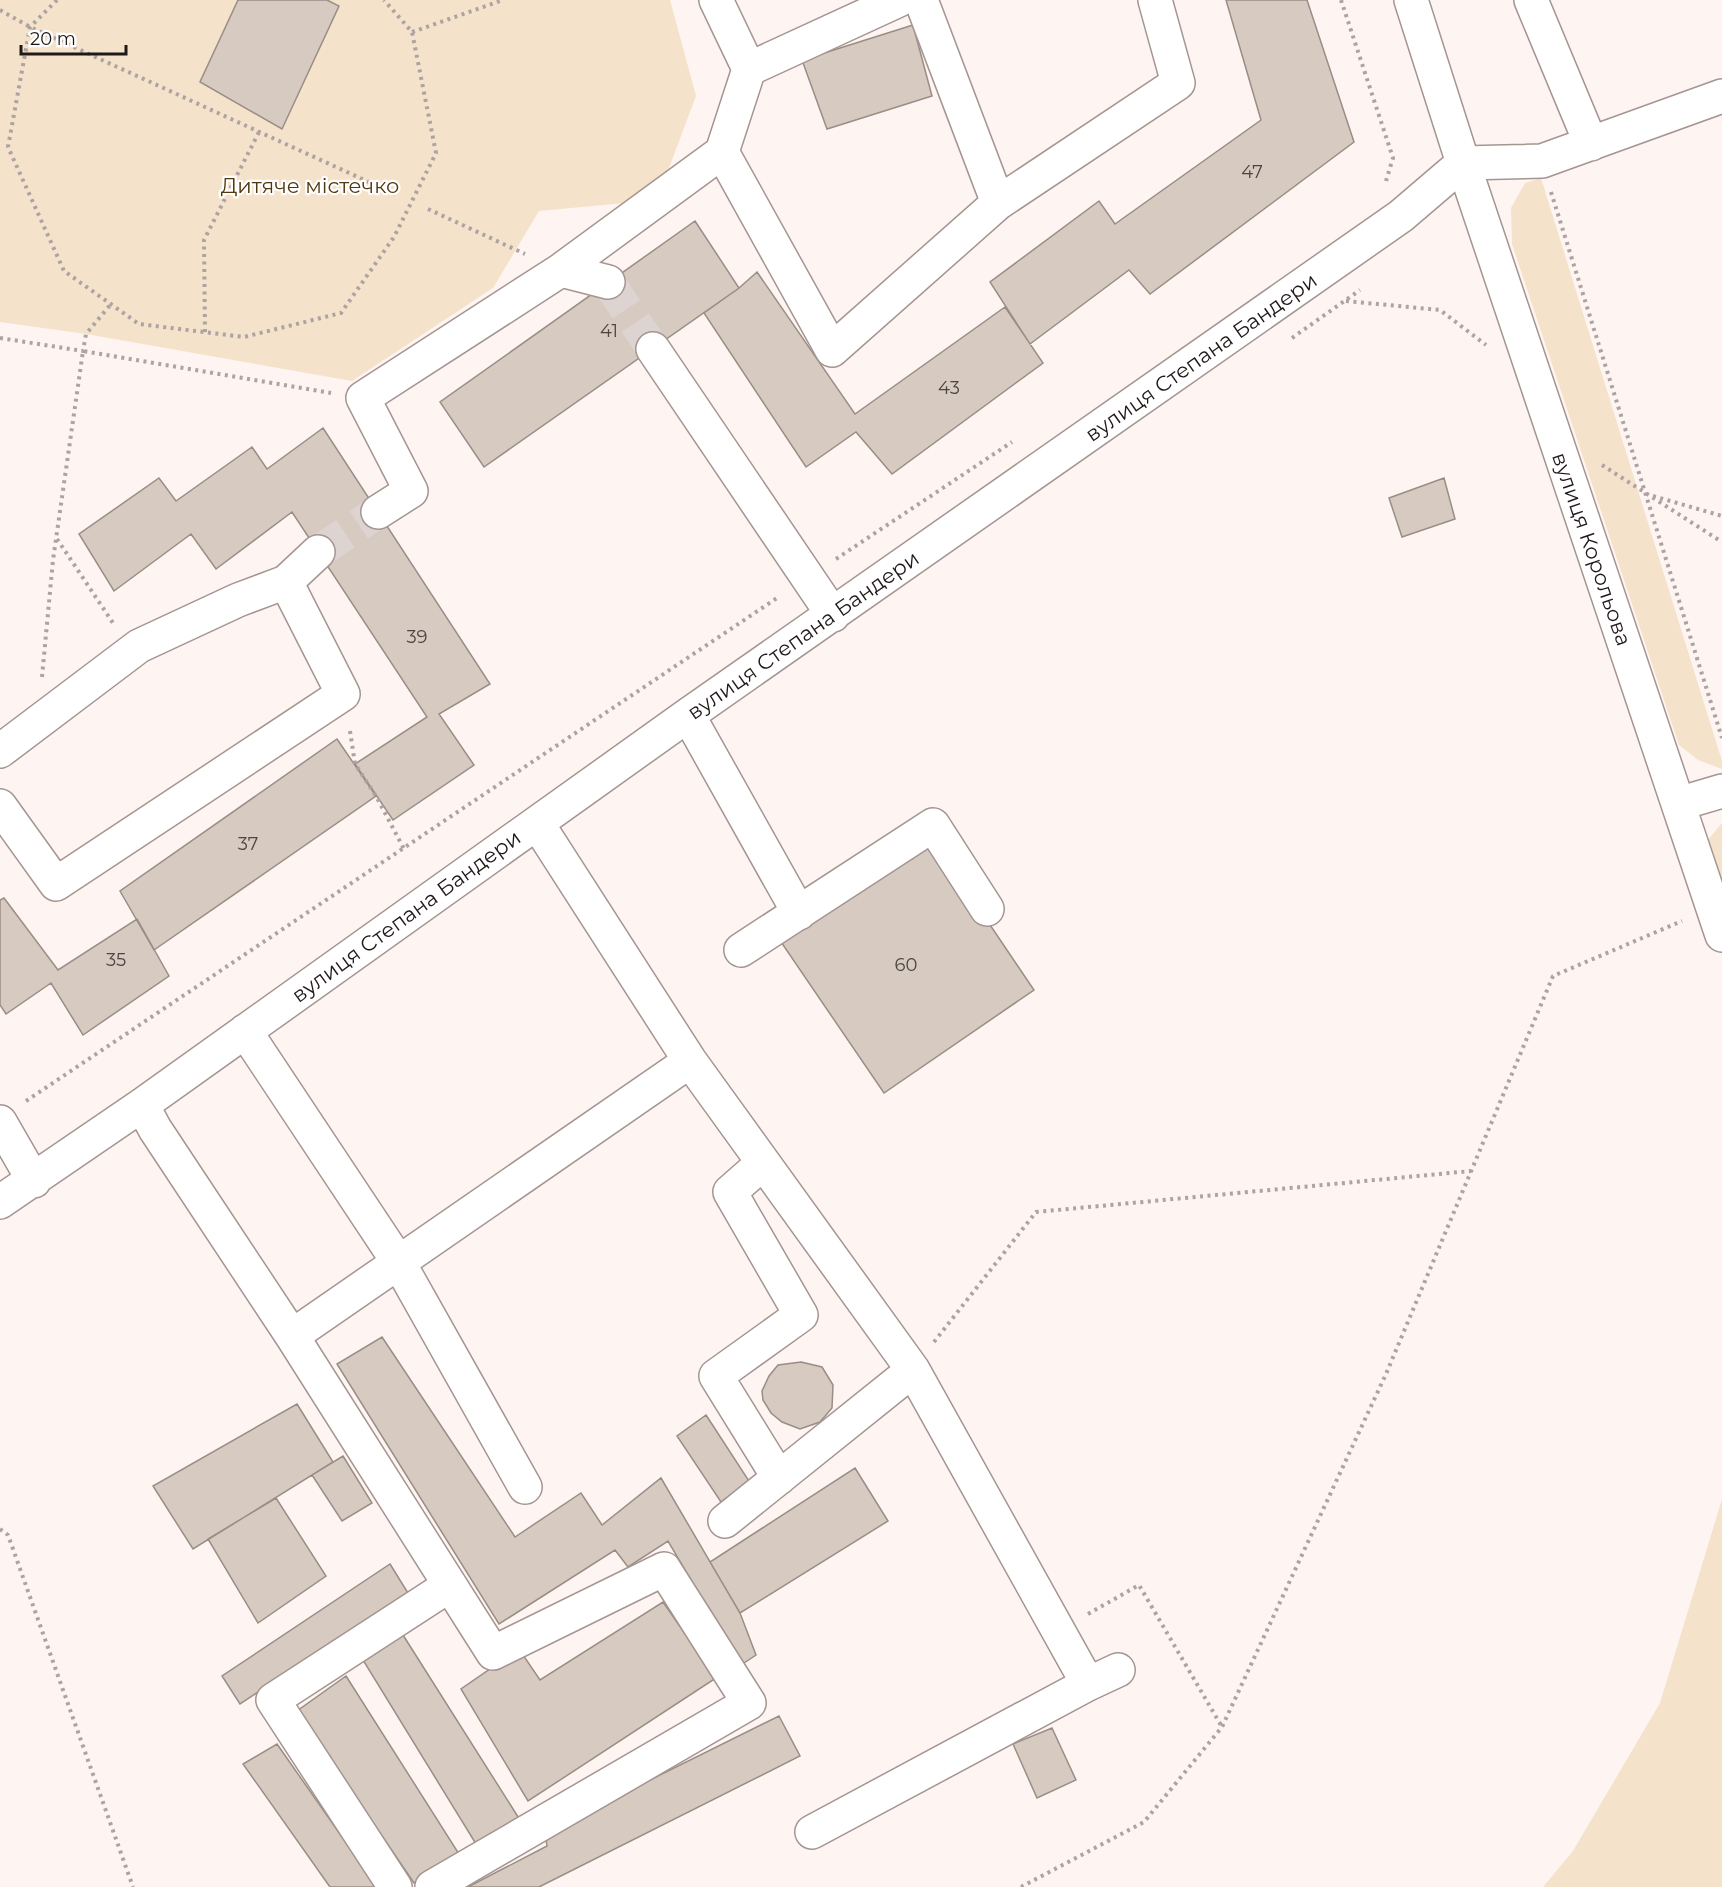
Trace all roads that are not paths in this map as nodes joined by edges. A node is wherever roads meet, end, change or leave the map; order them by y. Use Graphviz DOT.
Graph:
graph roads {
  1 [pos="716,0"];
  2 [pos="899,0"];
  3 [pos="921,0"];
  4 [pos="1155,0"];
  5 [pos="1411,0"];
  6 [pos="1531,0"];
  7 [pos="749,69"];
  8 [pos="1722,96"];
  9 [pos="1591,144"];
  10 [pos="722,152"];
  11 [pos="1462,163"];
  12 [pos="998,203"];
  13 [pos="561,270"];
  14 [pos="608,282"];
  15 [pos="653,349"];
  16 [pos="378,513"];
  17 [pos="318,552"];
  18 [pos="286,582"];
  19 [pos="833,615"];
  20 [pos="688,715"];
  21 [pos="0,751"];
  22 [pos="1722,791"];
  23 [pos="1678,804"];
  24 [pos="0,806"];
  25 [pos="537,823"];
  26 [pos="987,909"];
  27 [pos="799,913"];
  28 [pos="1718,921"];
  29 [pos="741,951"];
  30 [pos="245,1031"];
  31 [pos="690,1061"];
  32 [pos="142,1105"];
  33 [pos="10,1113"];
  34 [pos="763,1163"];
  35 [pos="34,1181"];
  36 [pos="0,1202"];
  37 [pos="399,1263"];
  38 [pos="292,1336"];
  39 [pos="913,1370"];
  40 [pos="779,1478"];
  41 [pos="525,1487"];
  42 [pos="724,1521"];
  43 [pos="450,1585"];
  44 [pos="1118,1670"];
  45 [pos="1088,1684"];
  46 [pos="812,1832"];
  47 [pos="395,1887"];
  48 [pos="432,1887"];
  1 -- 7 [label="street"];
  2 -- 7 [label="street"];
  3 -- 12 [label="street"];
  4 -- 12 [label="street"];
  5 -- 11 [label="street"];
  6 -- 9 [label="street"];
  7 -- 10 [label="street"];
  8 -- 9 [label="street"];
  9 -- 11 [label="street"];
  10 -- 12 [label="street"];
  10 -- 13 [label="street"];
  11 -- 19 [label="street, вулиця Степана Бандери"];
  11 -- 23 [label="street, вулиця Корольова"];
  13 -- 14 [label="street"];
  13 -- 16 [label="street"];
  15 -- 19 [label="street"];
  17 -- 18 [label="street"];
  18 -- 21 [label="street"];
  18 -- 24 [label="street"];
  19 -- 20 [label="street, вулиця Степана Бандери"];
  20 -- 25 [label="street, вулиця Степана Бандери"];
  20 -- 27 [label="street"];
  22 -- 23 [label="street"];
  23 -- 28 [label="street, вулиця Корольова"];
  25 -- 30 [label="street, вулиця Степана Бандери"];
  25 -- 31 [label="street"];
  26 -- 27 [label="street"];
  27 -- 29 [label="street"];
  30 -- 32 [label="street, вулиця Степана Бандери"];
  30 -- 37 [label="street"];
  31 -- 34 [label="street"];
  31 -- 37 [label="street"];
  32 -- 35 [label="street, вулиця Степана Бандери"];
  32 -- 38 [label="street"];
  33 -- 35 [label="street"];
  34 -- 39 [label="street"];
  34 -- 40 [label="street"];
  35 -- 36 [label="street, вулиця Степана Бандери"];
  37 -- 38 [label="street"];
  37 -- 41 [label="street"];
  38 -- 43 [label="street"];
  39 -- 40 [label="street"];
  39 -- 45 [label="street"];
  40 -- 42 [label="street"];
  43 -- 47 [label="street"];
  43 -- 48 [label="street"];
  44 -- 45 [label="street"];
  45 -- 46 [label="street"];
}
